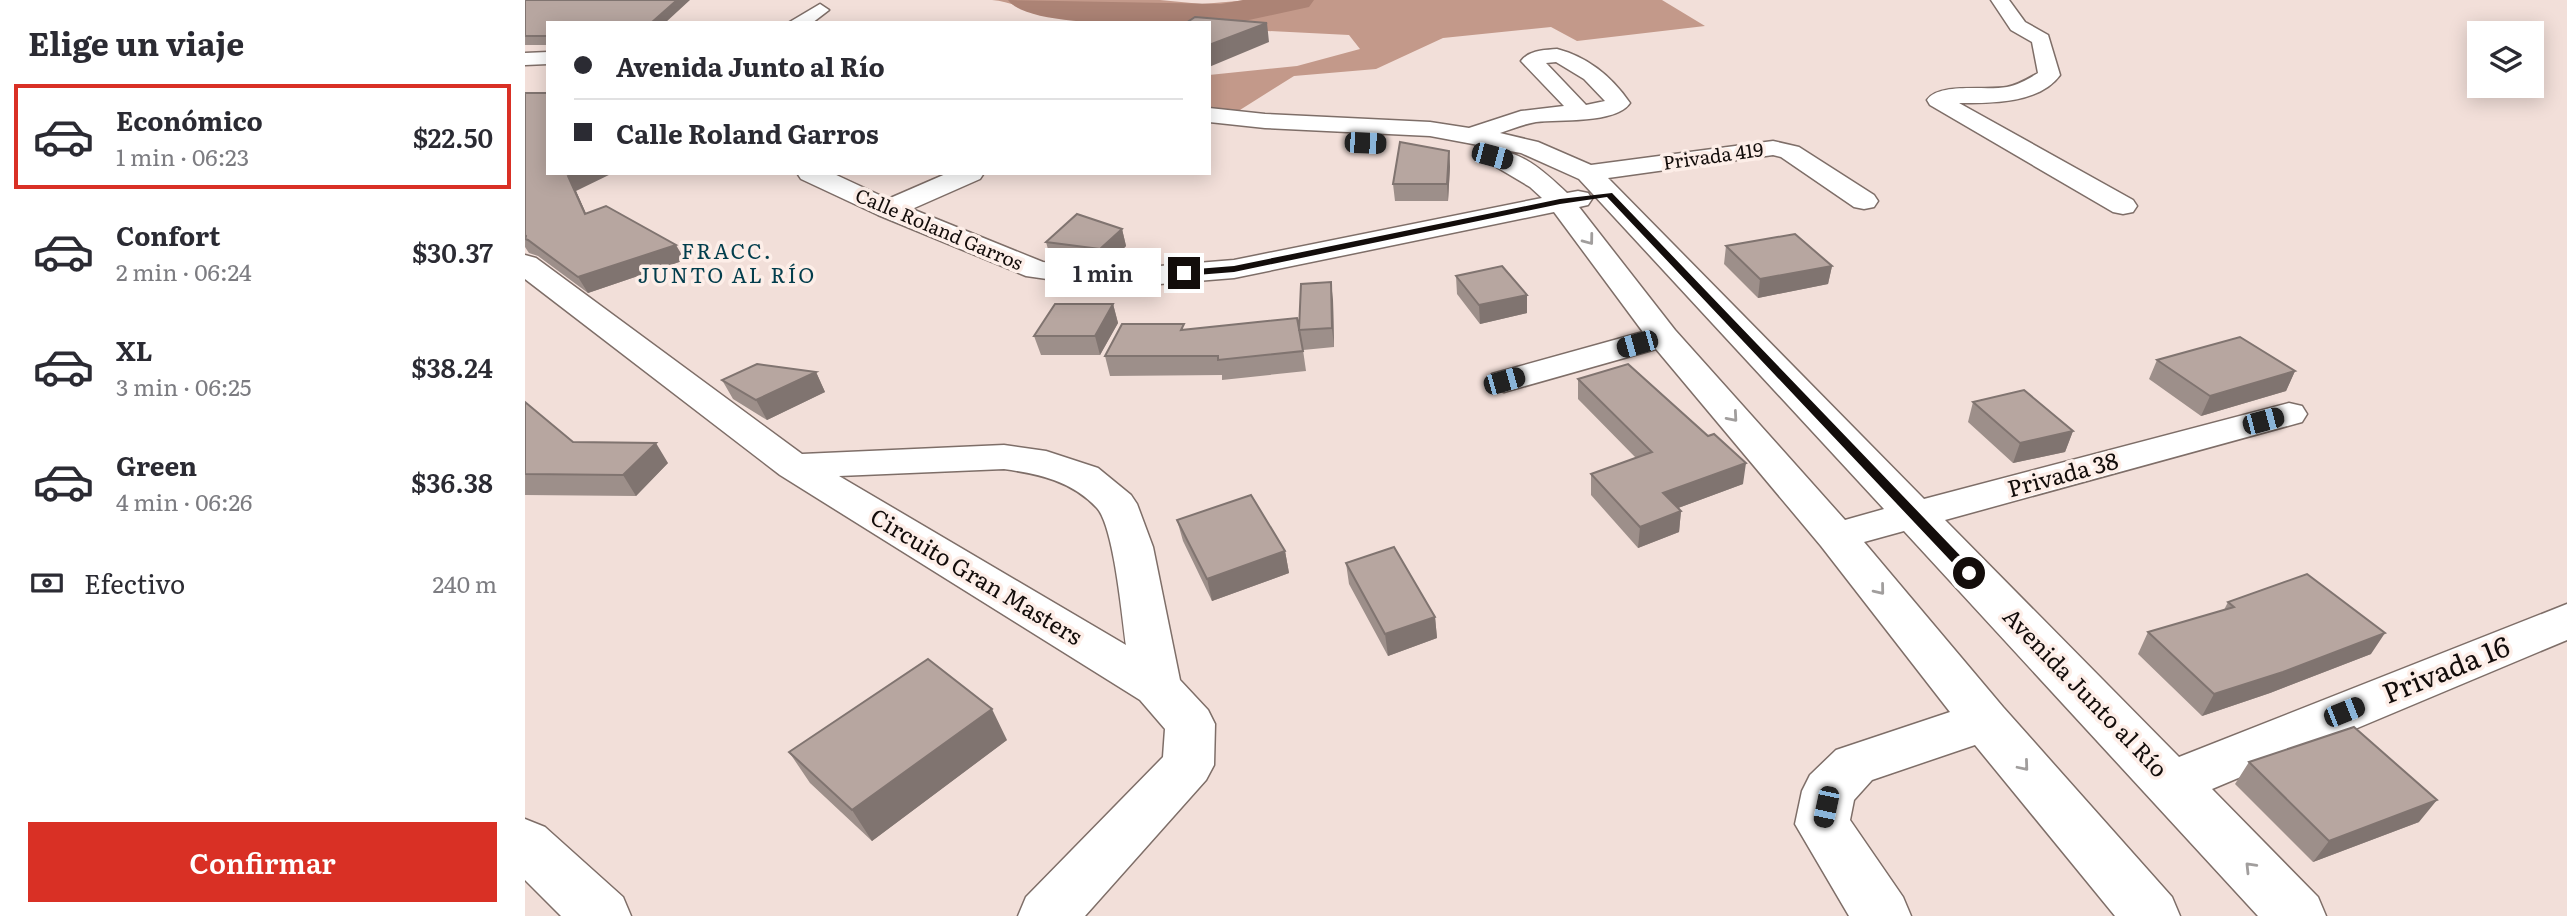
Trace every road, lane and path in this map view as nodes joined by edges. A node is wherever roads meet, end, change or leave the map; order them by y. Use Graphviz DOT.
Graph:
graph roads {
  1 [pos="2000,0"];
  2 [pos="820,10"];
  3 [pos="802,21"];
  4 [pos="525,58"];
  5 [pos="546,58"];
  6 [pos="546,70"];
  7 [pos="525,71"];
  8 [pos="1571,112"];
  9 [pos="1211,116"];
  10 [pos="1261,130"];
  11 [pos="1211,134"];
  12 [pos="1471,135"];
  13 [pos="814,175"];
  14 [pos="966,175"];
  15 [pos="1586,190"];
  16 [pos="1864,201"];
  17 [pos="2123,206"];
  18 [pos="888,209"];
  19 [pos="525,264"];
  20 [pos="1663,337"];
  21 [pos="1504,381"];
  22 [pos="2288,414"];
  23 [pos="794,466"];
  24 [pos="1914,516"];
  25 [pos="1836,536"];
  26 [pos="2567,621"];
  27 [pos="1157,687"];
  28 [pos="1985,721"];
  29 [pos="2171,783"];
  30 [pos="525,844"];
  31 [pos="602,916"];
  32 [pos="1047,916"];
  33 [pos="1882,916"];
  34 [pos="2151,916"];
  35 [pos="2297,916"];
  1 -- 17 [label="street"];
  2 -- 3 [label="street"];
  4 -- 5 [label="street"];
  6 -- 7 [label="street"];
  8 -- 12 [label="street"];
  9 -- 10 [label="street, Avenida Junto al Río"];
  10 -- 11 [label="street, Avenida Junto al Río"];
  10 -- 12 [label="street, Avenida Junto al Río"];
  10 -- 15 [label="street, Avenida Junto al Río"];
  12 -- 15 [label="street, Avenida Junto al Río"];
  13 -- 18 [label="street, Calle Roland Garros"];
  14 -- 18 [label="street"];
  15 -- 16 [label="street, Privada 419"];
  15 -- 18 [label="street, Calle Roland Garros"];
  15 -- 20 [label="street, Avenida Junto al Río, one-way"];
  15 -- 24 [label="street, Avenida Junto al Río"];
  19 -- 23 [label="street, Circuito Gran Masters"];
  20 -- 21 [label="street"];
  20 -- 25 [label="street, Avenida Junto al Río, one-way"];
  22 -- 24 [label="street, Privada 38"];
  23 -- 27 [label="street, Circuito Gran Masters"];
  23 -- 27 [label="street"];
  24 -- 25 [label="street, Privada 38"];
  24 -- 29 [label="street, Avenida Junto al Río"];
  25 -- 28 [label="street, Avenida Junto al Río, one-way"];
  26 -- 29 [label="street, Privada 16"];
  27 -- 32 [label="street, Circuito Gran Masters"];
  28 -- 33 [label="street"];
  28 -- 34 [label="street, Avenida Junto al Río, one-way"];
  35 -- 29 [label="street, Avenida Junto al Río, one-way"];
  30 -- 31 [label="street"];
}
